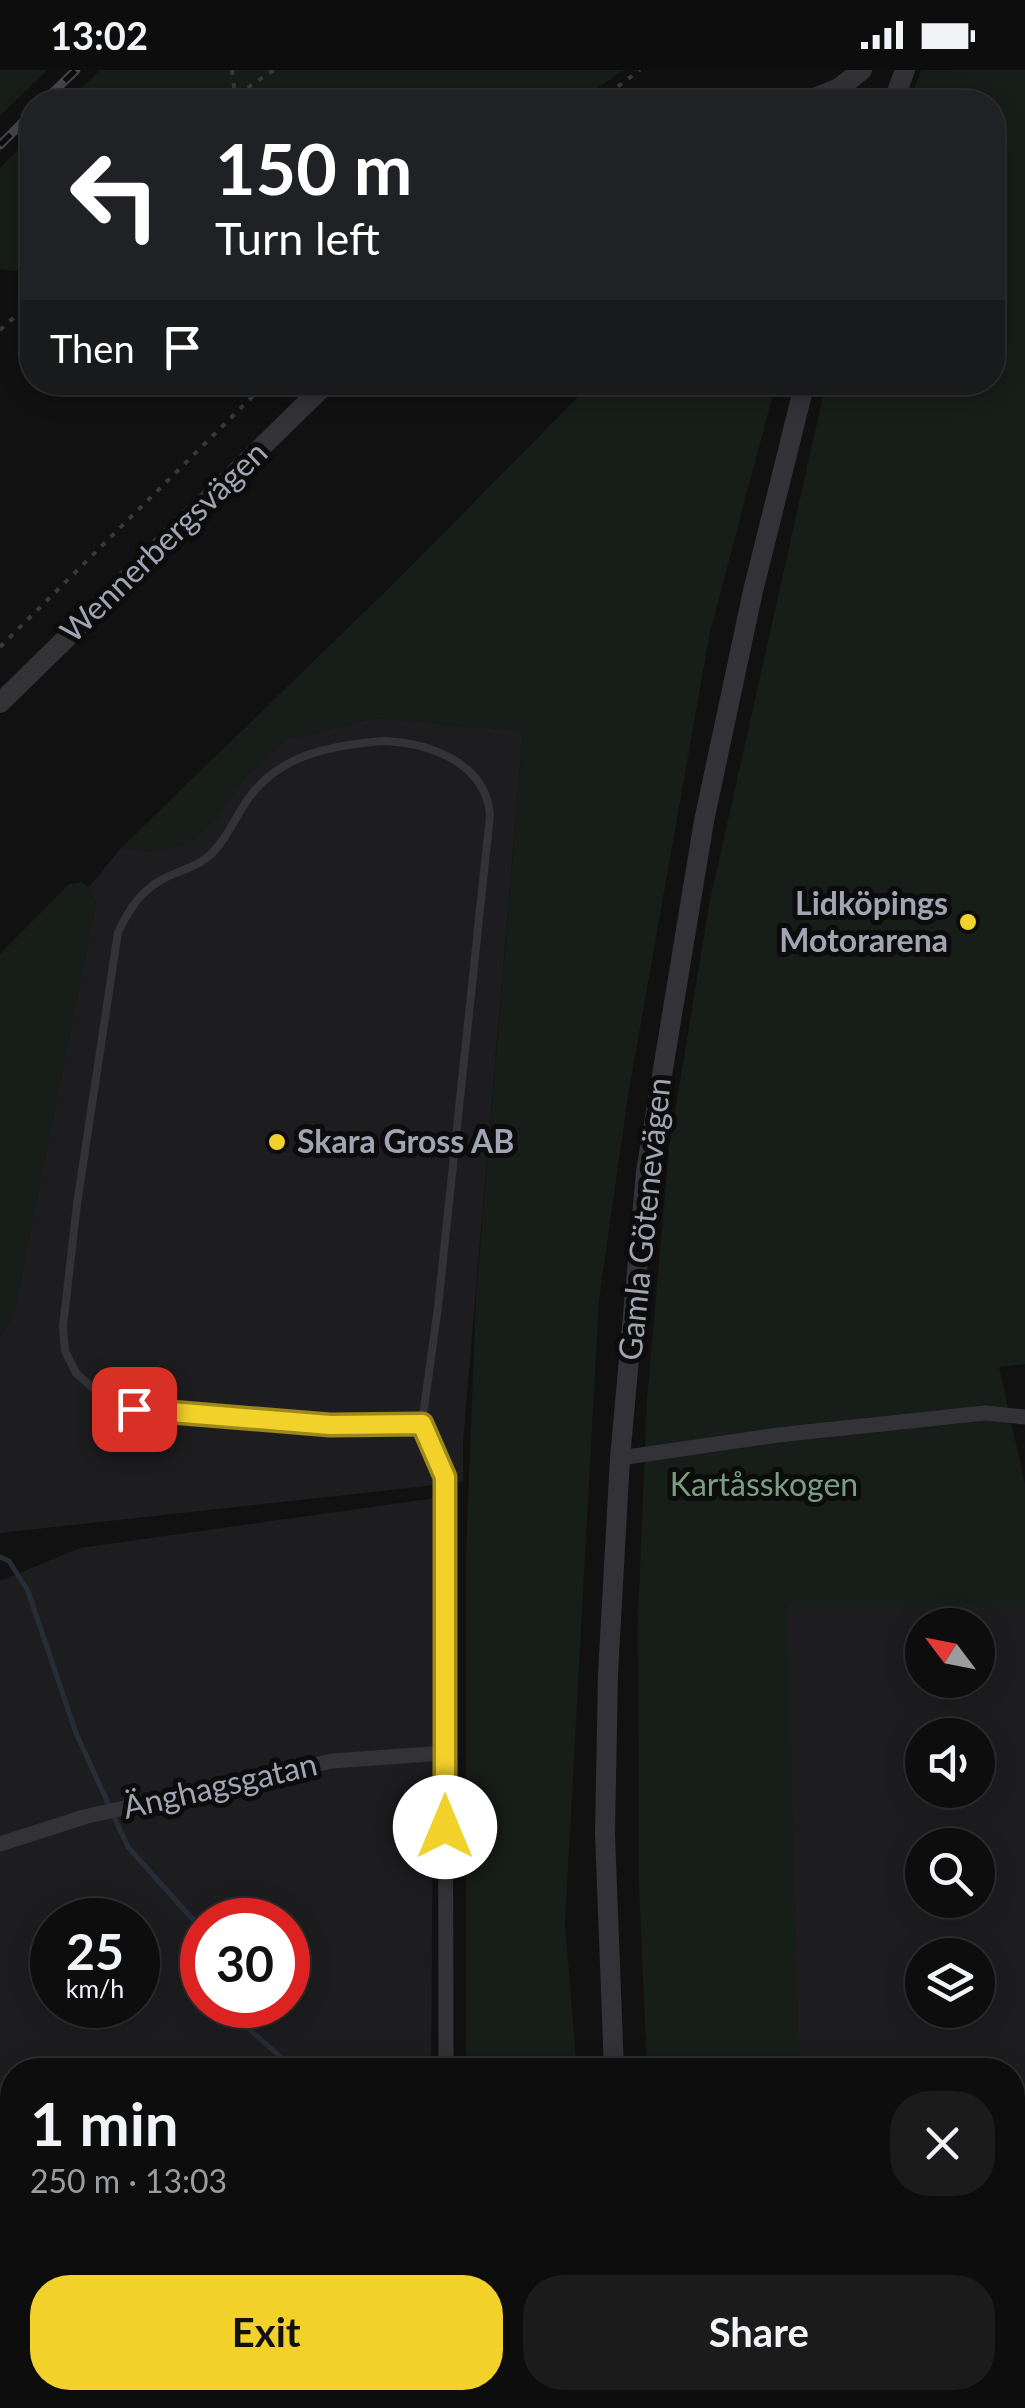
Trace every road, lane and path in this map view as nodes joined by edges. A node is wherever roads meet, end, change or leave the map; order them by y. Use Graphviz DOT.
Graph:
graph roads {
  1 [pos="274,70"];
  2 [pos="640,70"];
  3 [pos="862,70"];
  4 [pos="245,90"];
  5 [pos="612,90"];
  6 [pos="834,90"];
  7 [pos="20,312"];
  8 [pos="0,330"];
  9 [pos="254,395"];
  10 [pos="315,395"];
  11 [pos="801,395"];
  12 [pos="0,647"];
  13 [pos="0,703"];
  14 [pos="1025,1418"];
  15 [pos="422,1424"];
  16 [pos="620,1458"];
  17 [pos="445,1753"];
  18 [pos="0,1844"];
  19 [pos="446,2058"];
  20 [pos="614,2058"];
  1 -- 4 [label="path"];
  2 -- 5 [label="path"];
  3 -- 6 [label="street"];
  7 -- 8 [label="path"];
  9 -- 12 [label="path"];
  10 -- 13 [label="street, Wennerbergsvägen"];
  11 -- 16 [label="street, Gamla Götenevägen"];
  14 -- 16 [label="street"];
  15 -- 15 [label="lane"];
  15 -- 17 [label="street"];
  16 -- 20 [label="street, Gamla Götenevägen"];
  17 -- 18 [label="street, Änghagsgatan"];
  17 -- 19 [label="street"];
}
